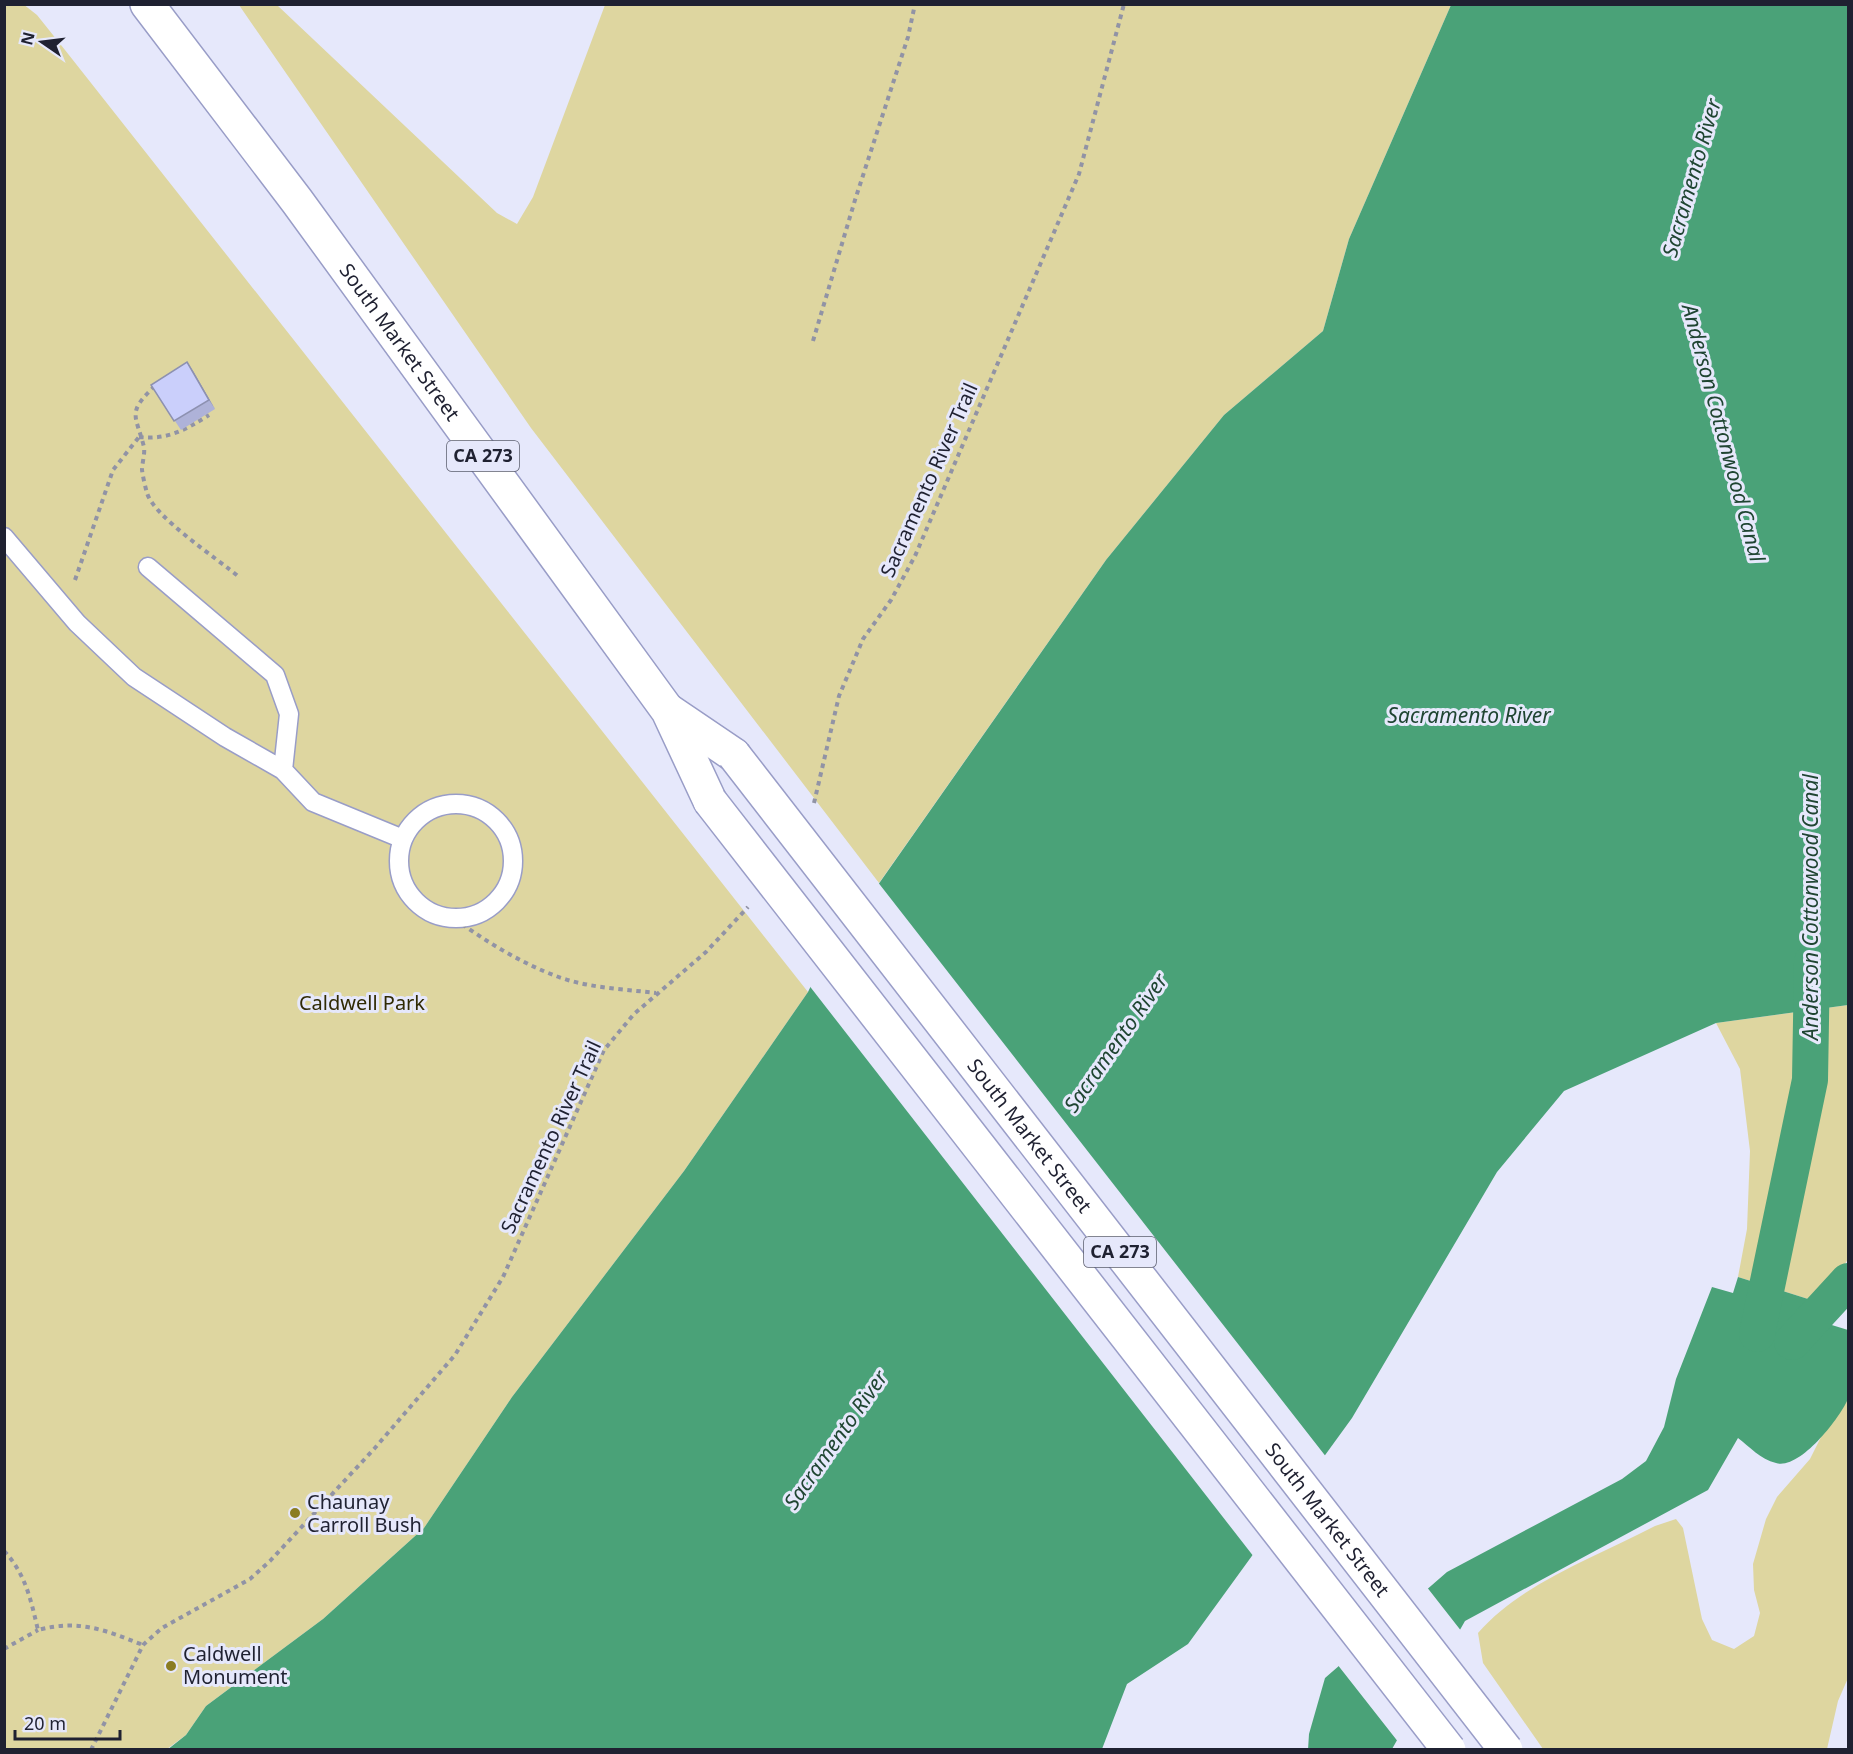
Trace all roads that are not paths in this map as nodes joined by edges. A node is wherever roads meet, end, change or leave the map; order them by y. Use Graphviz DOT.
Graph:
graph roads {
  1 [pos="147,4"];
  2 [pos="4,537"];
  3 [pos="148,567"];
  4 [pos="668,711"];
  5 [pos="283,770"];
  6 [pos="403,839"];
  7 [pos="1449,1749"];
  8 [pos="1506,1749"];
  1 -- 4 [label="main road, South Market Street / CA 273"];
  2 -- 5 [label="lane"];
  3 -- 5 [label="lane"];
  4 -- 7 [label="main road, South Market Street / CA 273, bridge"];
  4 -- 8 [label="main road, South Market Street / CA 273, bridge"];
  5 -- 6 [label="lane"];
  6 -- 6 [label="lane"];
}
